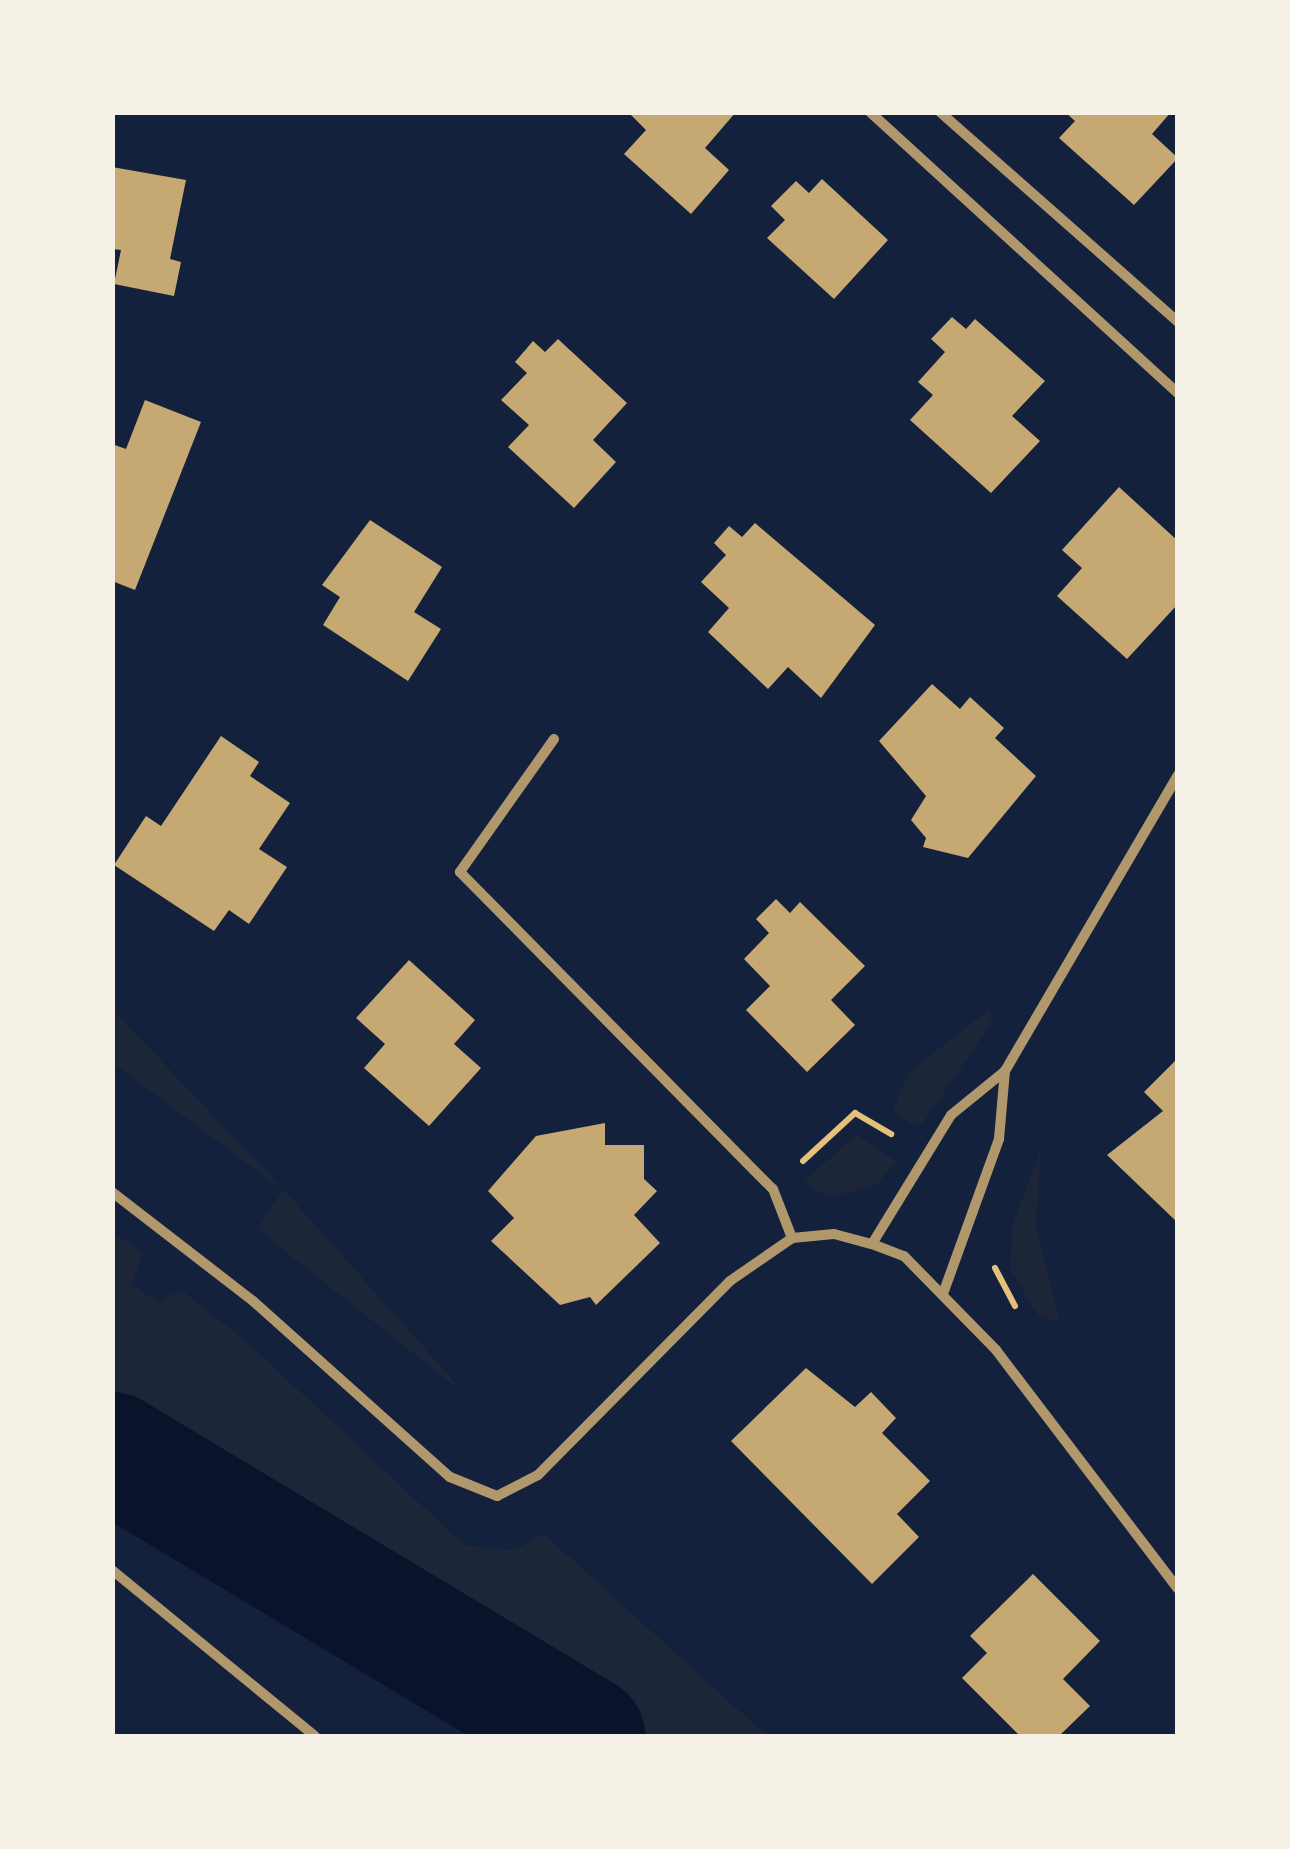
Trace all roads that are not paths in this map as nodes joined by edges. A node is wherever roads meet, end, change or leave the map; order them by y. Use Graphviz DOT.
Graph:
graph roads {
  1 [pos="870,112"];
  2 [pos="940,112"];
  3 [pos="1178,322"];
  4 [pos="1178,392"];
  5 [pos="554,739"];
  6 [pos="1178,775"];
  7 [pos="1006,1071"];
  8 [pos="112,1192"];
  9 [pos="792,1238"];
  10 [pos="872,1244"];
  11 [pos="944,1292"];
  12 [pos="112,1570"];
  13 [pos="1178,1589"];
  14 [pos="315,1736"];
  1 -- 4 [label="street"];
  2 -- 3 [label="street"];
  5 -- 9 [label="street"];
  6 -- 7 [label="street"];
  7 -- 10 [label="street"];
  7 -- 11 [label="street"];
  8 -- 9 [label="street"];
  9 -- 10 [label="street"];
  10 -- 11 [label="street"];
  11 -- 13 [label="street"];
  12 -- 14 [label="street"];
}
